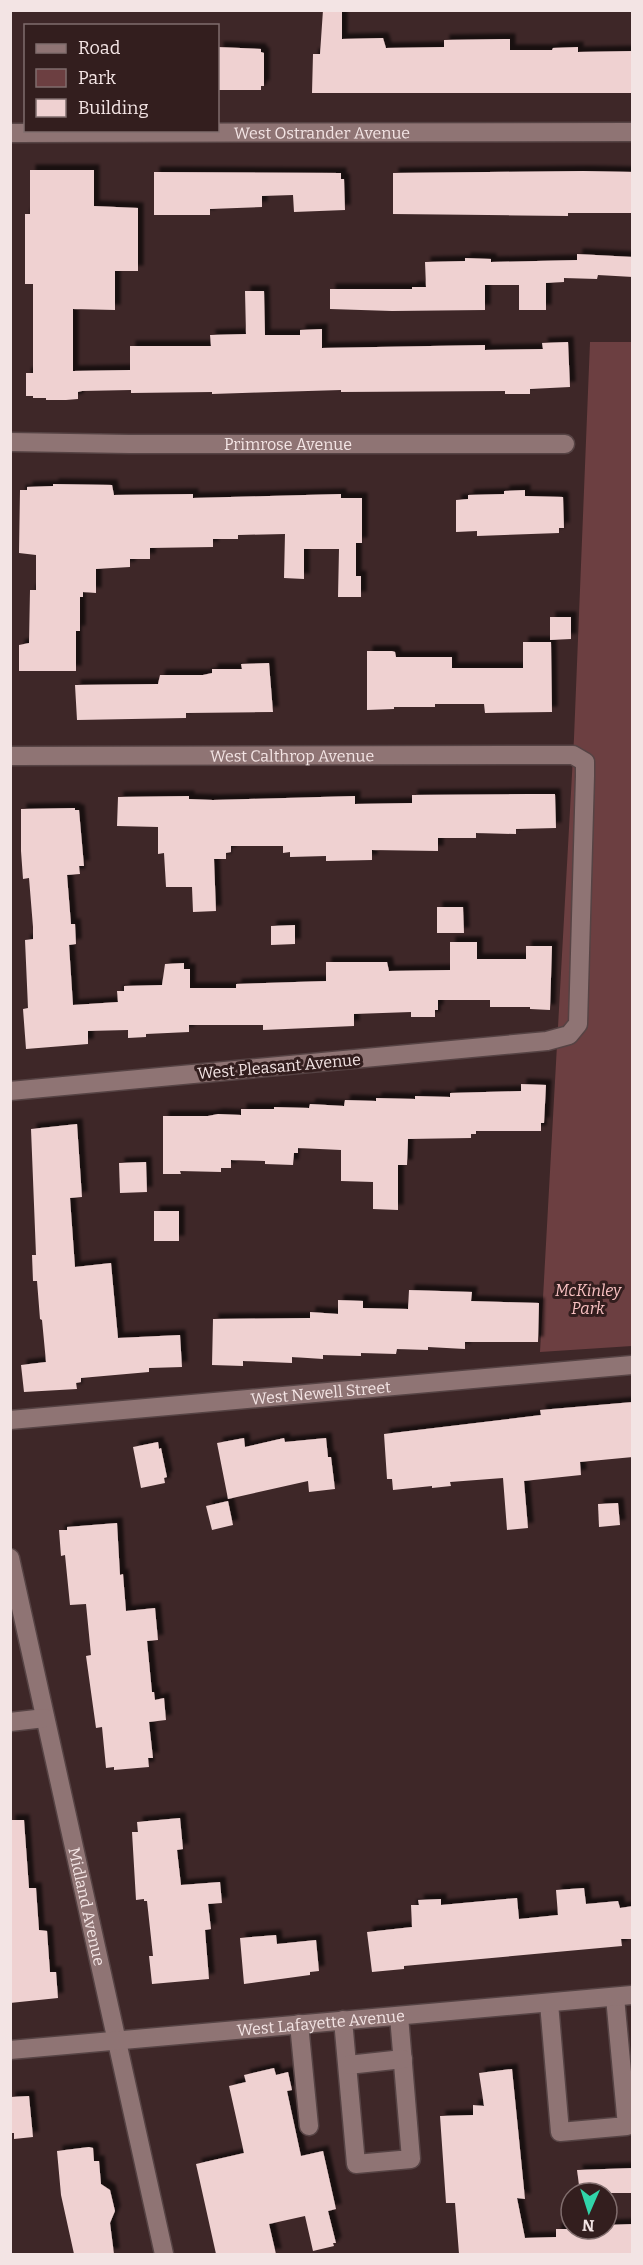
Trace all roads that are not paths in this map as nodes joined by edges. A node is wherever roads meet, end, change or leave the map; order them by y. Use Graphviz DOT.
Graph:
graph roads {
  1 [pos="633,132"];
  2 [pos="10,133"];
  3 [pos="10,442"];
  4 [pos="565,444"];
  5 [pos="573,755"];
  6 [pos="10,756"];
  7 [pos="10,1091"];
  8 [pos="633,1365"];
  9 [pos="10,1420"];
  10 [pos="10,1558"];
  11 [pos="45,1718"];
  12 [pos="10,1722"];
  13 [pos="624,1996"];
  14 [pos="549,2003"];
  15 [pos="399,2016"];
  16 [pos="344,2020"];
  17 [pos="298,2024"];
  18 [pos="117,2040"];
  19 [pos="10,2050"];
  20 [pos="402,2059"];
  21 [pos="348,2065"];
  22 [pos="309,2126"];
  23 [pos="164,2254"];
  1 -- 2 [label="street, West Ostrander Avenue"];
  3 -- 4 [label="street, Primrose Avenue"];
  5 -- 6 [label="street, West Calthrop Avenue"];
  5 -- 7 [label="street, West Pleasant Avenue"];
  8 -- 9 [label="street, West Newell Street"];
  10 -- 11 [label="street, Midland Avenue"];
  11 -- 12 [label="street"];
  11 -- 18 [label="street, Midland Avenue"];
  13 -- 14 [label="street, West Lafayette Avenue"];
  13 -- 14 [label="street"];
  14 -- 15 [label="street, West Lafayette Avenue"];
  15 -- 16 [label="street, West Lafayette Avenue"];
  15 -- 20 [label="street"];
  16 -- 17 [label="street, West Lafayette Avenue"];
  16 -- 21 [label="street"];
  17 -- 18 [label="street, West Lafayette Avenue"];
  17 -- 22 [label="street"];
  18 -- 19 [label="street, West Lafayette Avenue"];
  18 -- 23 [label="street, Midland Avenue"];
  20 -- 21 [label="street"];
  20 -- 21 [label="street"];
}
